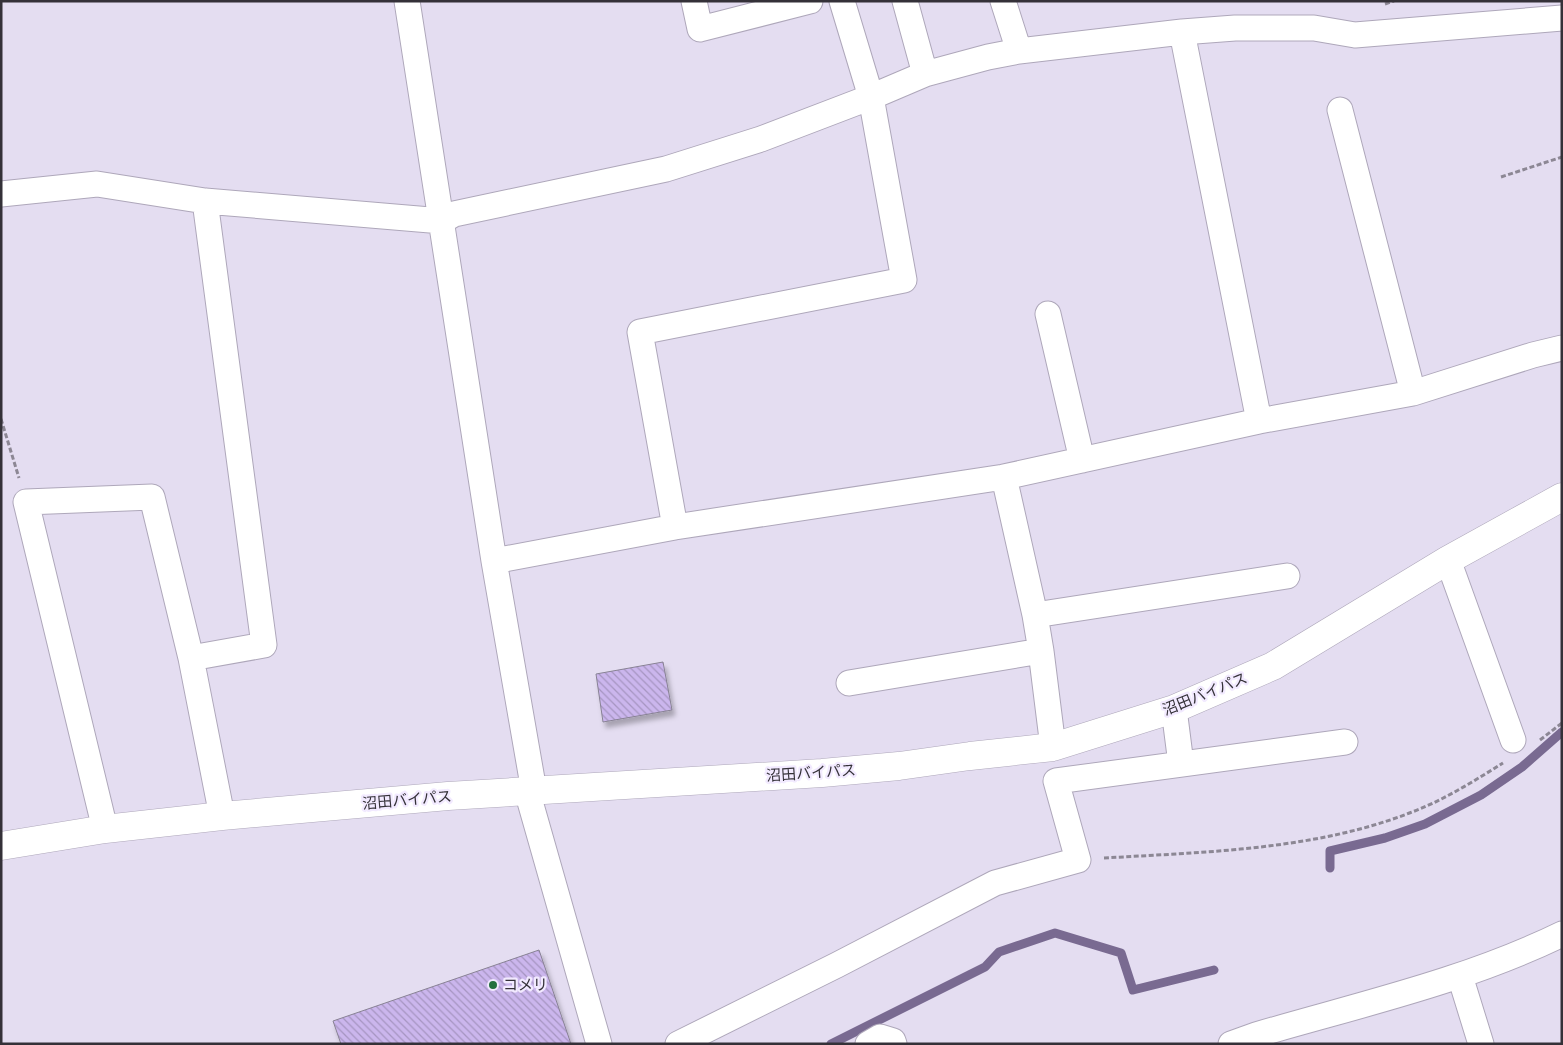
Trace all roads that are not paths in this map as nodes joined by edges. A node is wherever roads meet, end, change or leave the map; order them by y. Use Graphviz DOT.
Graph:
graph roads {
  1 [pos="407,1"];
  2 [pos="694,1"];
  3 [pos="810,1"];
  4 [pos="842,1"];
  5 [pos="905,1"];
  6 [pos="1003,1"];
  7 [pos="1562,18"];
  8 [pos="1182,32"];
  9 [pos="1019,50"];
  10 [pos="925,74"];
  11 [pos="871,97"];
  12 [pos="1340,110"];
  13 [pos="1,194"];
  14 [pos="205,201"];
  15 [pos="442,221"];
  16 [pos="1048,314"];
  17 [pos="1562,348"];
  18 [pos="1413,393"];
  19 [pos="1259,421"];
  20 [pos="1082,460"];
  21 [pos="1004,477"];
  22 [pos="1562,497"];
  23 [pos="675,527"];
  24 [pos="1448,560"];
  25 [pos="494,561"];
  26 [pos="1287,576"];
  27 [pos="1035,615"];
  28 [pos="1041,651"];
  29 [pos="191,658"];
  30 [pos="849,683"];
  31 [pos="1174,709"];
  32 [pos="1345,742"];
  33 [pos="1054,747"];
  34 [pos="1520,747"];
  35 [pos="1181,764"];
  36 [pos="530,791"];
  37 [pos="222,816"];
  38 [pos="105,829"];
  39 [pos="1,846"];
  40 [pos="1562,934"];
  41 [pos="1460,976"];
  42 [pos="1257,1039"];
  43 [pos="599,1044"];
  44 [pos="678,1044"];
  45 [pos="868,1044"];
  46 [pos="894,1044"];
  47 [pos="1231,1044"];
  48 [pos="1481,1044"];
  1 -- 15 [label="street"];
  2 -- 3 [label="street"];
  4 -- 11 [label="street"];
  5 -- 10 [label="street"];
  6 -- 9 [label="street"];
  7 -- 8 [label="street"];
  8 -- 9 [label="street"];
  8 -- 19 [label="street"];
  9 -- 10 [label="street"];
  10 -- 11 [label="street"];
  11 -- 15 [label="street"];
  11 -- 23 [label="street"];
  12 -- 18 [label="street"];
  13 -- 14 [label="street"];
  14 -- 15 [label="street"];
  14 -- 29 [label="street"];
  15 -- 25 [label="street"];
  16 -- 20 [label="street"];
  17 -- 18 [label="street"];
  18 -- 19 [label="street"];
  19 -- 20 [label="street"];
  20 -- 21 [label="street"];
  21 -- 23 [label="street"];
  21 -- 27 [label="street"];
  22 -- 24 [label="street, 沼田バイパス"];
  23 -- 25 [label="street"];
  24 -- 31 [label="street, 沼田バイパス"];
  24 -- 34 [label="street"];
  25 -- 36 [label="street"];
  26 -- 27 [label="street"];
  27 -- 28 [label="street"];
  28 -- 30 [label="street"];
  28 -- 33 [label="street"];
  29 -- 37 [label="street"];
  29 -- 38 [label="street"];
  31 -- 33 [label="street, 沼田バイパス"];
  31 -- 35 [label="street"];
  32 -- 35 [label="street"];
  33 -- 36 [label="street, 沼田バイパス"];
  35 -- 44 [label="street"];
  36 -- 37 [label="street, 沼田バイパス"];
  36 -- 43 [label="street"];
  37 -- 38 [label="street, 沼田バイパス"];
  38 -- 39 [label="street, 沼田バイパス"];
  40 -- 41 [label="street"];
  41 -- 42 [label="street"];
  41 -- 48 [label="street"];
  42 -- 47 [label="street"];
  45 -- 46 [label="street"];
}
